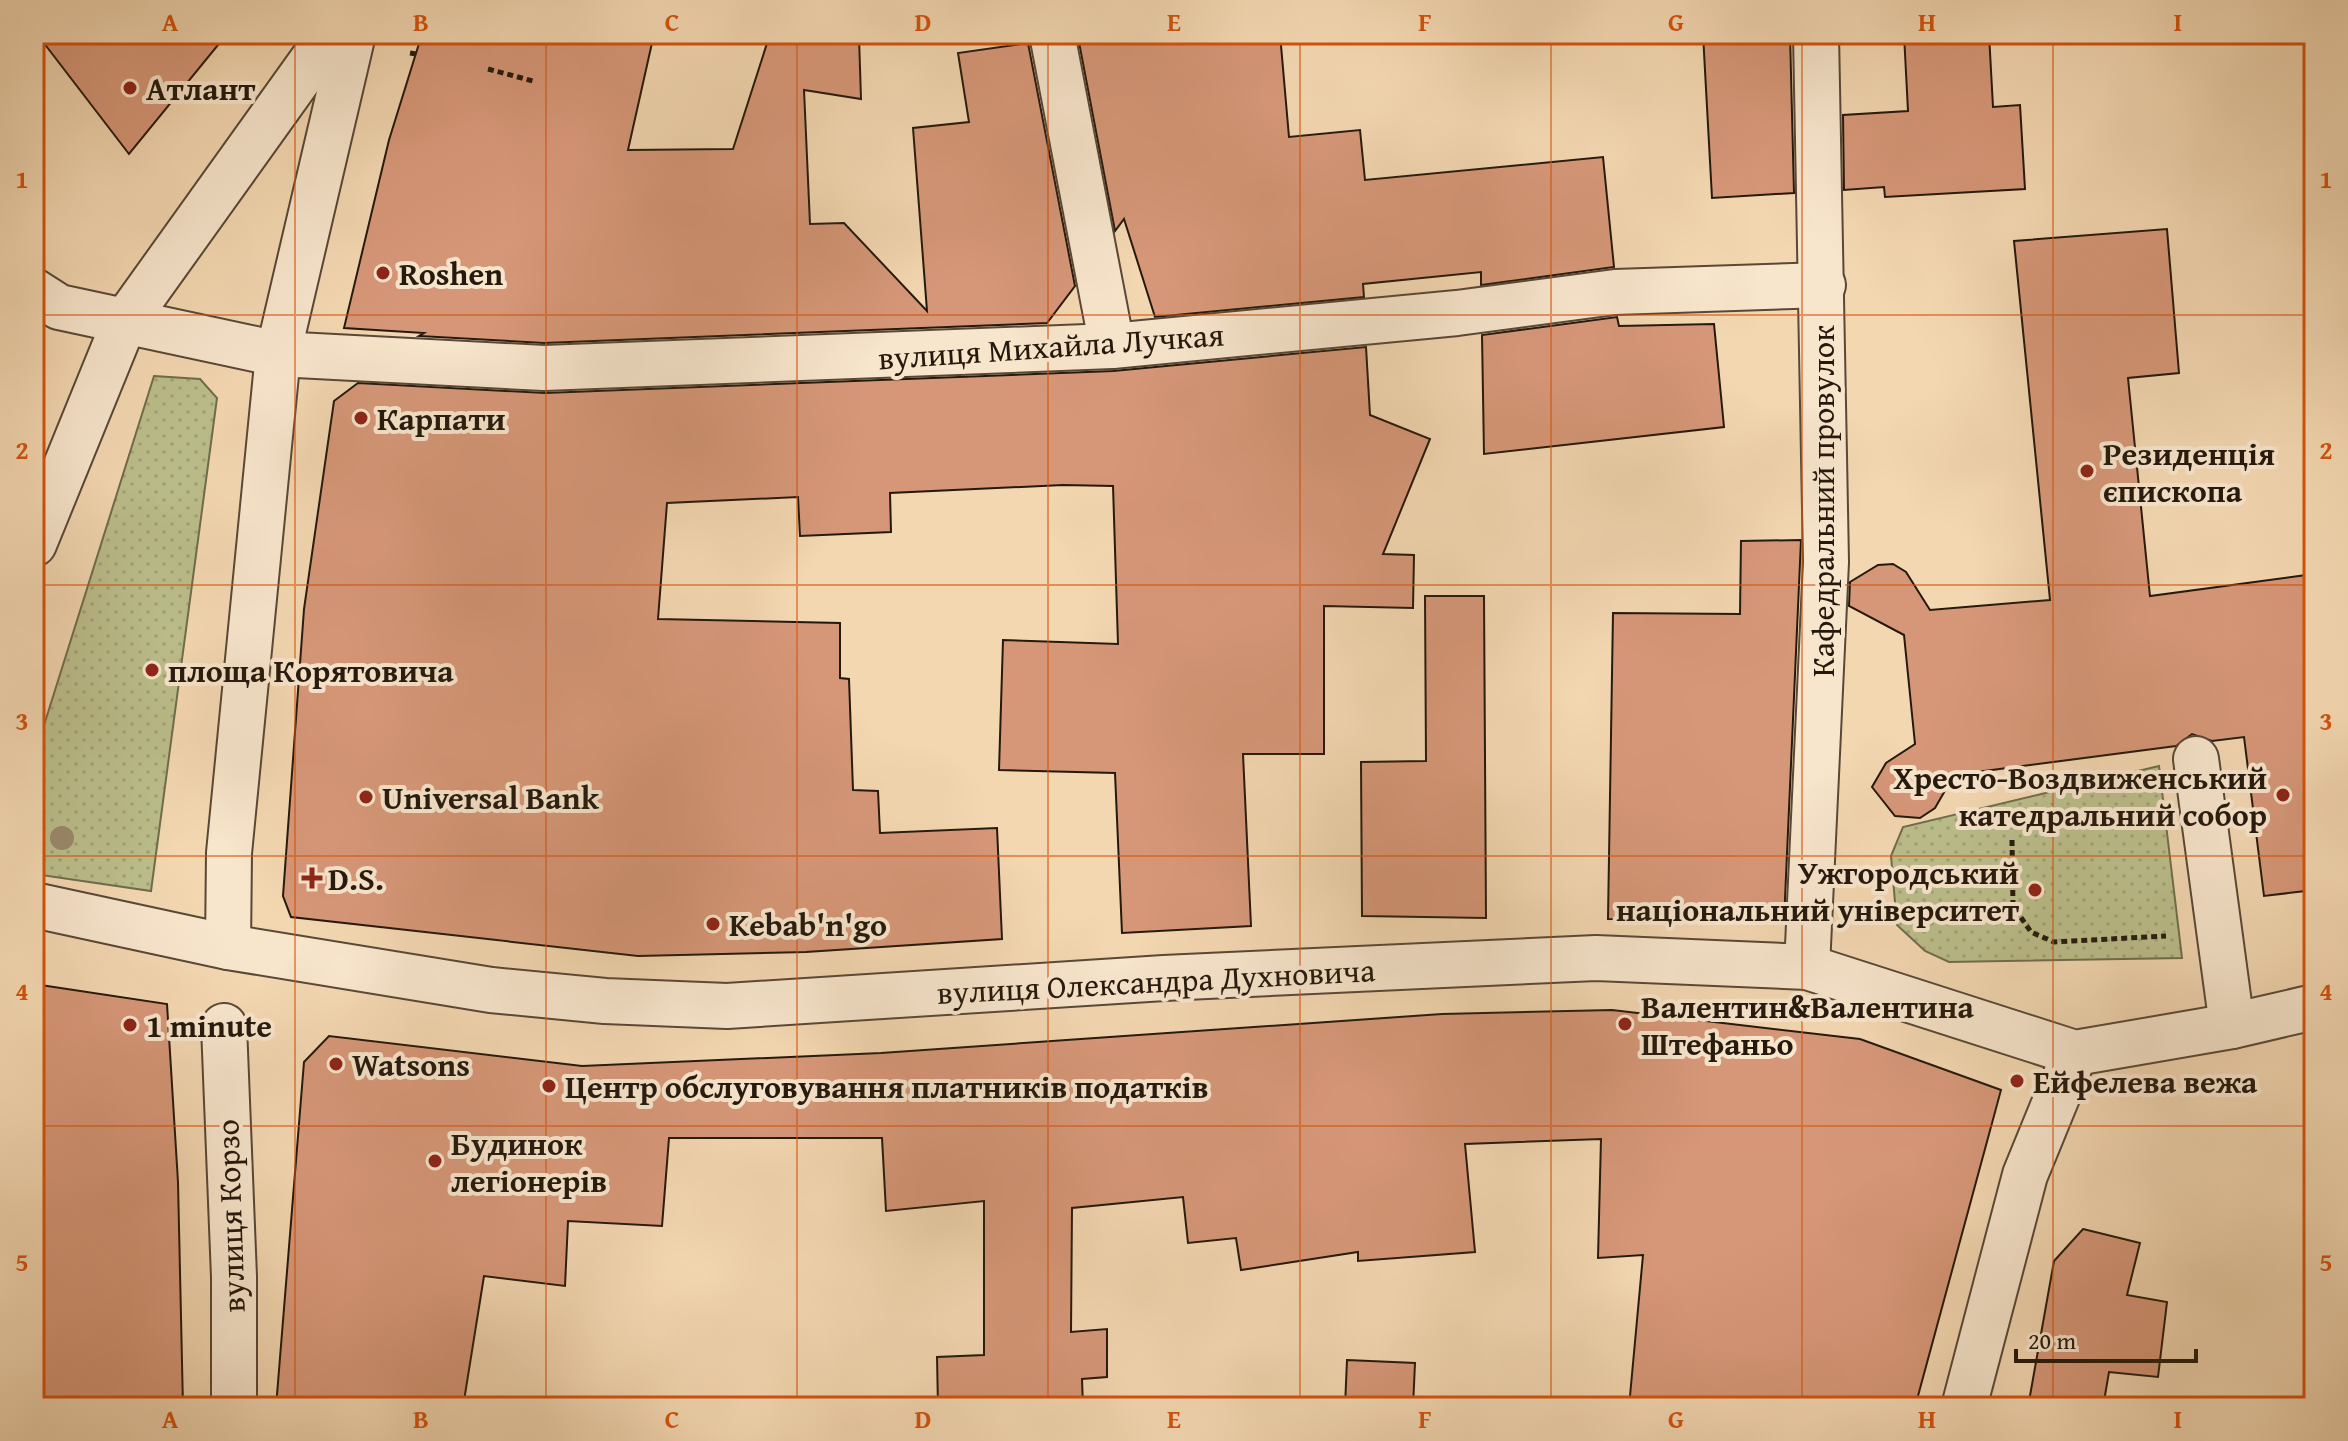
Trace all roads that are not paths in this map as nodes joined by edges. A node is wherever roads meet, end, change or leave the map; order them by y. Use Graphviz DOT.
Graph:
graph roads {
  1 [pos="331,34"];
  2 [pos="353,34"];
  3 [pos="1052,34"];
  4 [pos="1816,34"];
  5 [pos="1823,285"];
  6 [pos="34,291"];
  7 [pos="124,323"];
  8 [pos="1112,346"];
  9 [pos="278,354"];
  10 [pos="34,544"];
  11 [pos="2196,759"];
  12 [pos="34,905"];
  13 [pos="228,947"];
  14 [pos="1807,967"];
  15 [pos="2314,1007"];
  16 [pos="224,1026"];
  17 [pos="2232,1026"];
  18 [pos="2075,1053"];
  19 [pos="234,1407"];
  20 [pos="1964,1407"];
  1 -- 7 [label="street"];
  2 -- 9 [label="street"];
  3 -- 8 [label="street"];
  4 -- 5 [label="street, Кафедральний провулок"];
  5 -- 8 [label="street, вулиця Михайла Лучкая"];
  5 -- 14 [label="street, Кафедральний провулок"];
  6 -- 7 [label="street"];
  7 -- 9 [label="street"];
  7 -- 10 [label="street"];
  8 -- 9 [label="street, вулиця Михайла Лучкая"];
  9 -- 13 [label="street"];
  11 -- 17 [label="street"];
  12 -- 13 [label="street"];
  13 -- 14 [label="street, вулиця Олександра Духновича"];
  14 -- 18 [label="street, вулиця Олександра Духновича"];
  15 -- 17 [label="street"];
  16 -- 19 [label="street, вулиця Корзо"];
  17 -- 18 [label="street"];
  18 -- 20 [label="street"];
}
